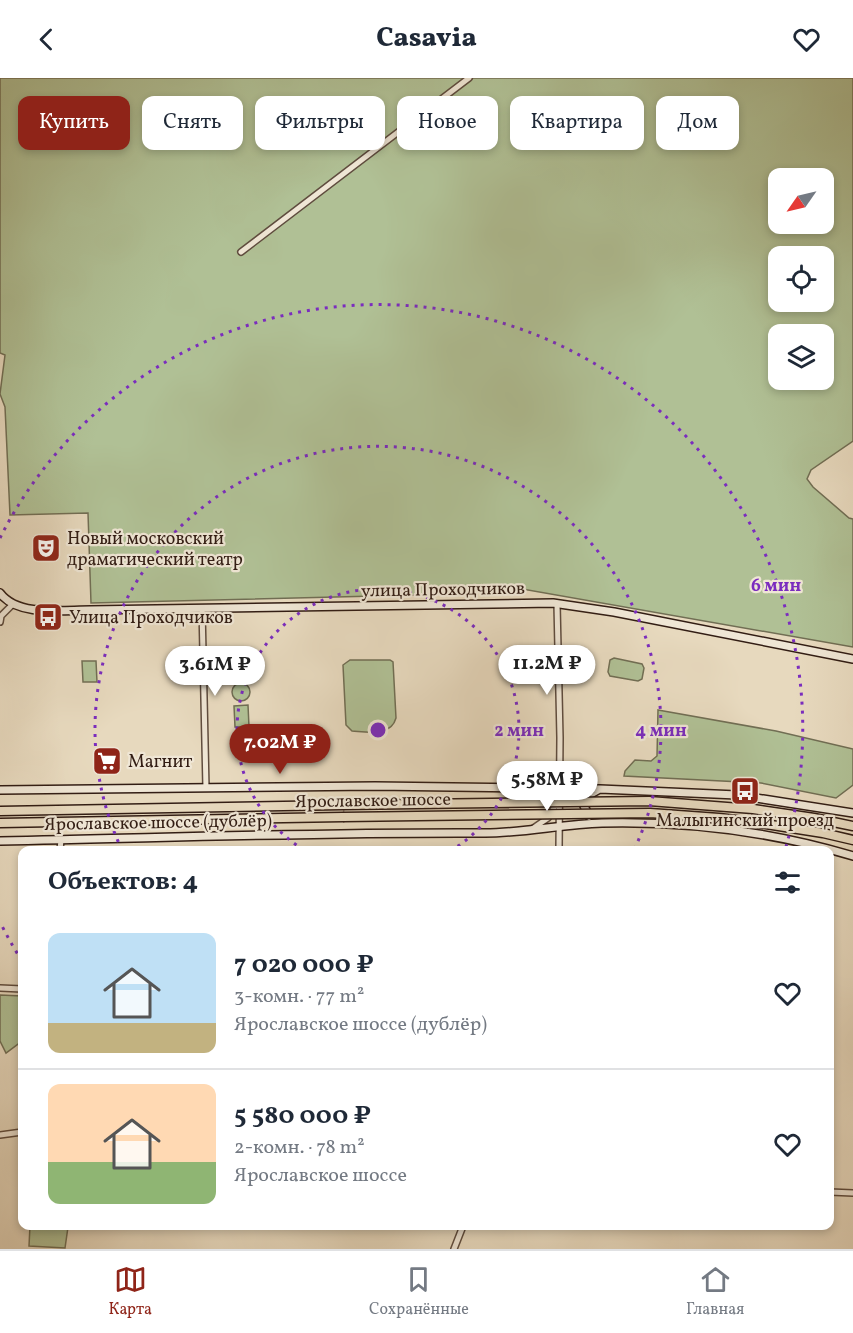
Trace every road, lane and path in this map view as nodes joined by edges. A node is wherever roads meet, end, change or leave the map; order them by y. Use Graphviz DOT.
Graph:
graph roads {
  1 [pos="469,78"];
  2 [pos="242,252"];
  3 [pos="0,593"];
  4 [pos="557,604"];
  5 [pos="12,605"];
  6 [pos="202,608"];
  7 [pos="0,622"];
  8 [pos="853,659"];
  9 [pos="206,788"];
  10 [pos="560,789"];
  11 [pos="600,789"];
  12 [pos="0,790"];
  13 [pos="560,797"];
  14 [pos="0,812"];
  15 [pos="853,813"];
  16 [pos="0,823"];
  17 [pos="601,823"];
  18 [pos="853,826"];
  19 [pos="558,827"];
  20 [pos="527,831"];
  21 [pos="61,840"];
  22 [pos="853,840"];
  23 [pos="0,841"];
  24 [pos="60,846"];
  25 [pos="559,846"];
  26 [pos="814,846"];
  27 [pos="834,851"];
  28 [pos="853,856"];
  29 [pos="0,988"];
  30 [pos="18,989"];
  31 [pos="18,1133"];
  32 [pos="0,1135"];
  33 [pos="834,1192"];
  34 [pos="853,1194"];
  35 [pos="461,1230"];
  36 [pos="454,1249"];
  1 -- 2 [label="street"];
  3 -- 5 [label="street"];
  4 -- 6 [label="street, улица Проходчиков"];
  4 -- 8 [label="street, улица Проходчиков"];
  4 -- 10 [label="street"];
  5 -- 6 [label="street, улица Проходчиков"];
  5 -- 7 [label="street"];
  6 -- 9 [label="street"];
  9 -- 10 [label="street, Ярославское шоссе (дублёр)"];
  9 -- 12 [label="street, Ярославское шоссе (дублёр)"];
  10 -- 11 [label="street, Ярославское шоссе (дублёр)"];
  10 -- 13 [label="street"];
  11 -- 15 [label="street, Ярославское шоссе (дублёр)"];
  11 -- 17 [label="street"];
  13 -- 19 [label="street"];
  13 -- 20 [label="street"];
  14 -- 18 [label="main road, Ярославское шоссе, bridge"];
  16 -- 22 [label="main road, Ярославское шоссе, bridge"];
  17 -- 19 [label="street, Ярославское шоссе (дублёр)"];
  17 -- 26 [label="street, Ярославское шоссе (дублёр)"];
  19 -- 20 [label="street, Ярославское шоссе (дублёр)"];
  19 -- 25 [label="street"];
  20 -- 21 [label="street, Ярославское шоссе (дублёр)"];
  21 -- 23 [label="street, Ярославское шоссе (дублёр)"];
  21 -- 24 [label="street"];
  27 -- 28 [label="street, Ярославское шоссе (дублёр)"];
  29 -- 30 [label="street"];
  31 -- 32 [label="street"];
  33 -- 34 [label="street"];
  35 -- 36 [label="street"];
}
